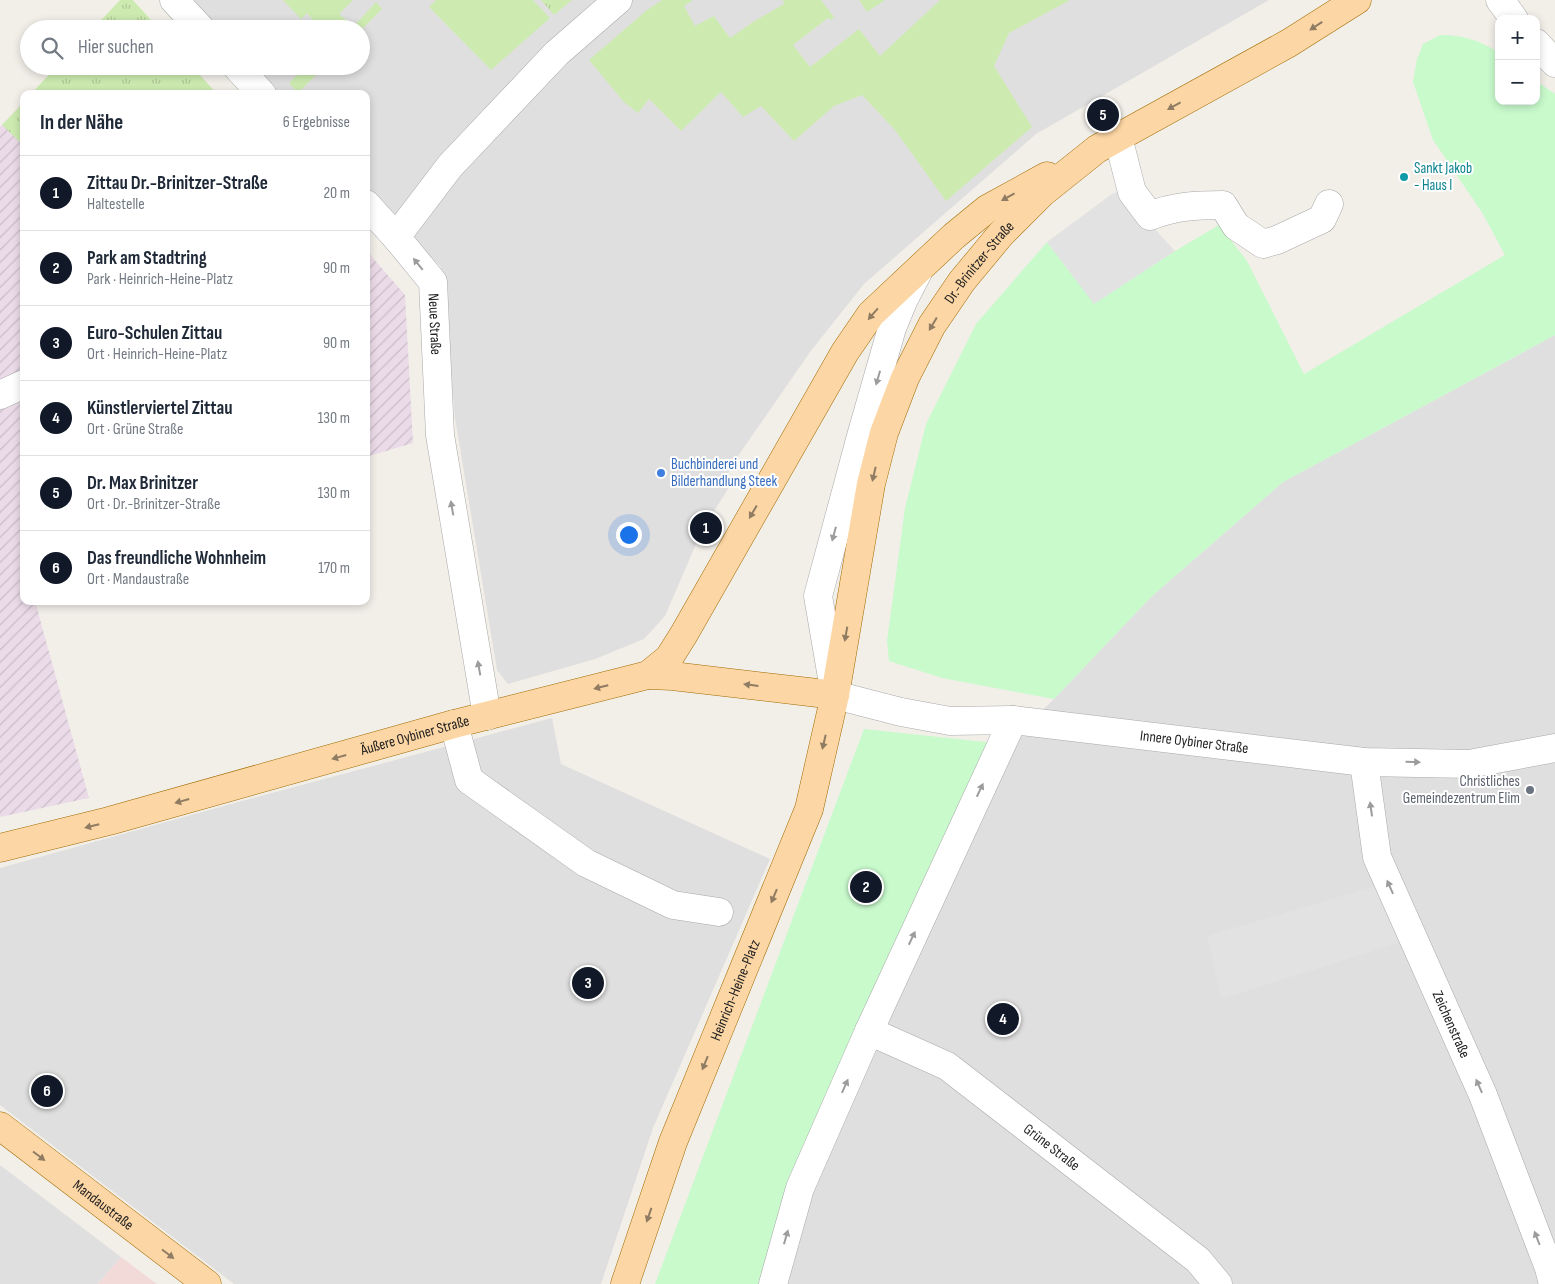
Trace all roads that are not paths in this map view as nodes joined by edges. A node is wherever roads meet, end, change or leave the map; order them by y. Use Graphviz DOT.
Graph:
graph roads {
  1 [pos="174,0"];
  2 [pos="618,0"];
  3 [pos="1357,0"];
  4 [pos="1500,0"];
  5 [pos="1511,15"];
  6 [pos="193,20"];
  7 [pos="1540,46"];
  8 [pos="1555,63"];
  9 [pos="244,75"];
  10 [pos="258,90"];
  11 [pos="1108,143"];
  12 [pos="1330,204"];
  13 [pos="370,208"];
  14 [pos="396,237"];
  15 [pos="920,267"];
  16 [pos="20,386"];
  17 [pos="0,395"];
  18 [pos="648,675"];
  19 [pos="835,694"];
  20 [pos="487,716"];
  21 [pos="1013,720"];
  22 [pos="454,724"];
  23 [pos="1555,748"];
  24 [pos="1364,762"];
  25 [pos="0,848"];
  26 [pos="720,912"];
  27 [pos="870,1030"];
  28 [pos="0,1126"];
  29 [pos="207,1284"];
  30 [pos="625,1284"];
  31 [pos="773,1284"];
  32 [pos="1218,1284"];
  33 [pos="1552,1284"];
  1 -- 6 [label="street"];
  2 -- 14 [label="street"];
  3 -- 11 [label="main road, Dr.-Brinitzer-Straße, one-way"];
  4 -- 5 [label="street"];
  7 -- 8 [label="street"];
  9 -- 10 [label="street"];
  11 -- 12 [label="street"];
  11 -- 15 [label="main road, one-way"];
  11 -- 19 [label="main road, Dr.-Brinitzer-Straße, one-way"];
  13 -- 14 [label="street, Neue Straße"];
  20 -- 14 [label="street, Neue Straße, one-way"];
  15 -- 18 [label="main road, one-way"];
  15 -- 19 [label="street, one-way"];
  16 -- 17 [label="street"];
  19 -- 18 [label="main road, Äußere Oybiner Straße, one-way"];
  18 -- 20 [label="main road, Äußere Oybiner Straße, one-way"];
  19 -- 21 [label="street, Innere Oybiner Straße"];
  19 -- 30 [label="main road, Heinrich-Heine-Platz, one-way"];
  20 -- 22 [label="main road, Äußere Oybiner Straße"];
  21 -- 24 [label="street, Innere Oybiner Straße"];
  27 -- 21 [label="street, one-way"];
  22 -- 25 [label="main road, Äußere Oybiner Straße, one-way"];
  22 -- 26 [label="street"];
  24 -- 23 [label="street, Innere Oybiner Straße, one-way"];
  33 -- 24 [label="street, Zeichenstraße, one-way"];
  31 -- 27 [label="street, one-way"];
  27 -- 32 [label="street, Grüne Straße"];
  28 -- 29 [label="main road, Mandaustraße, one-way"];
}
